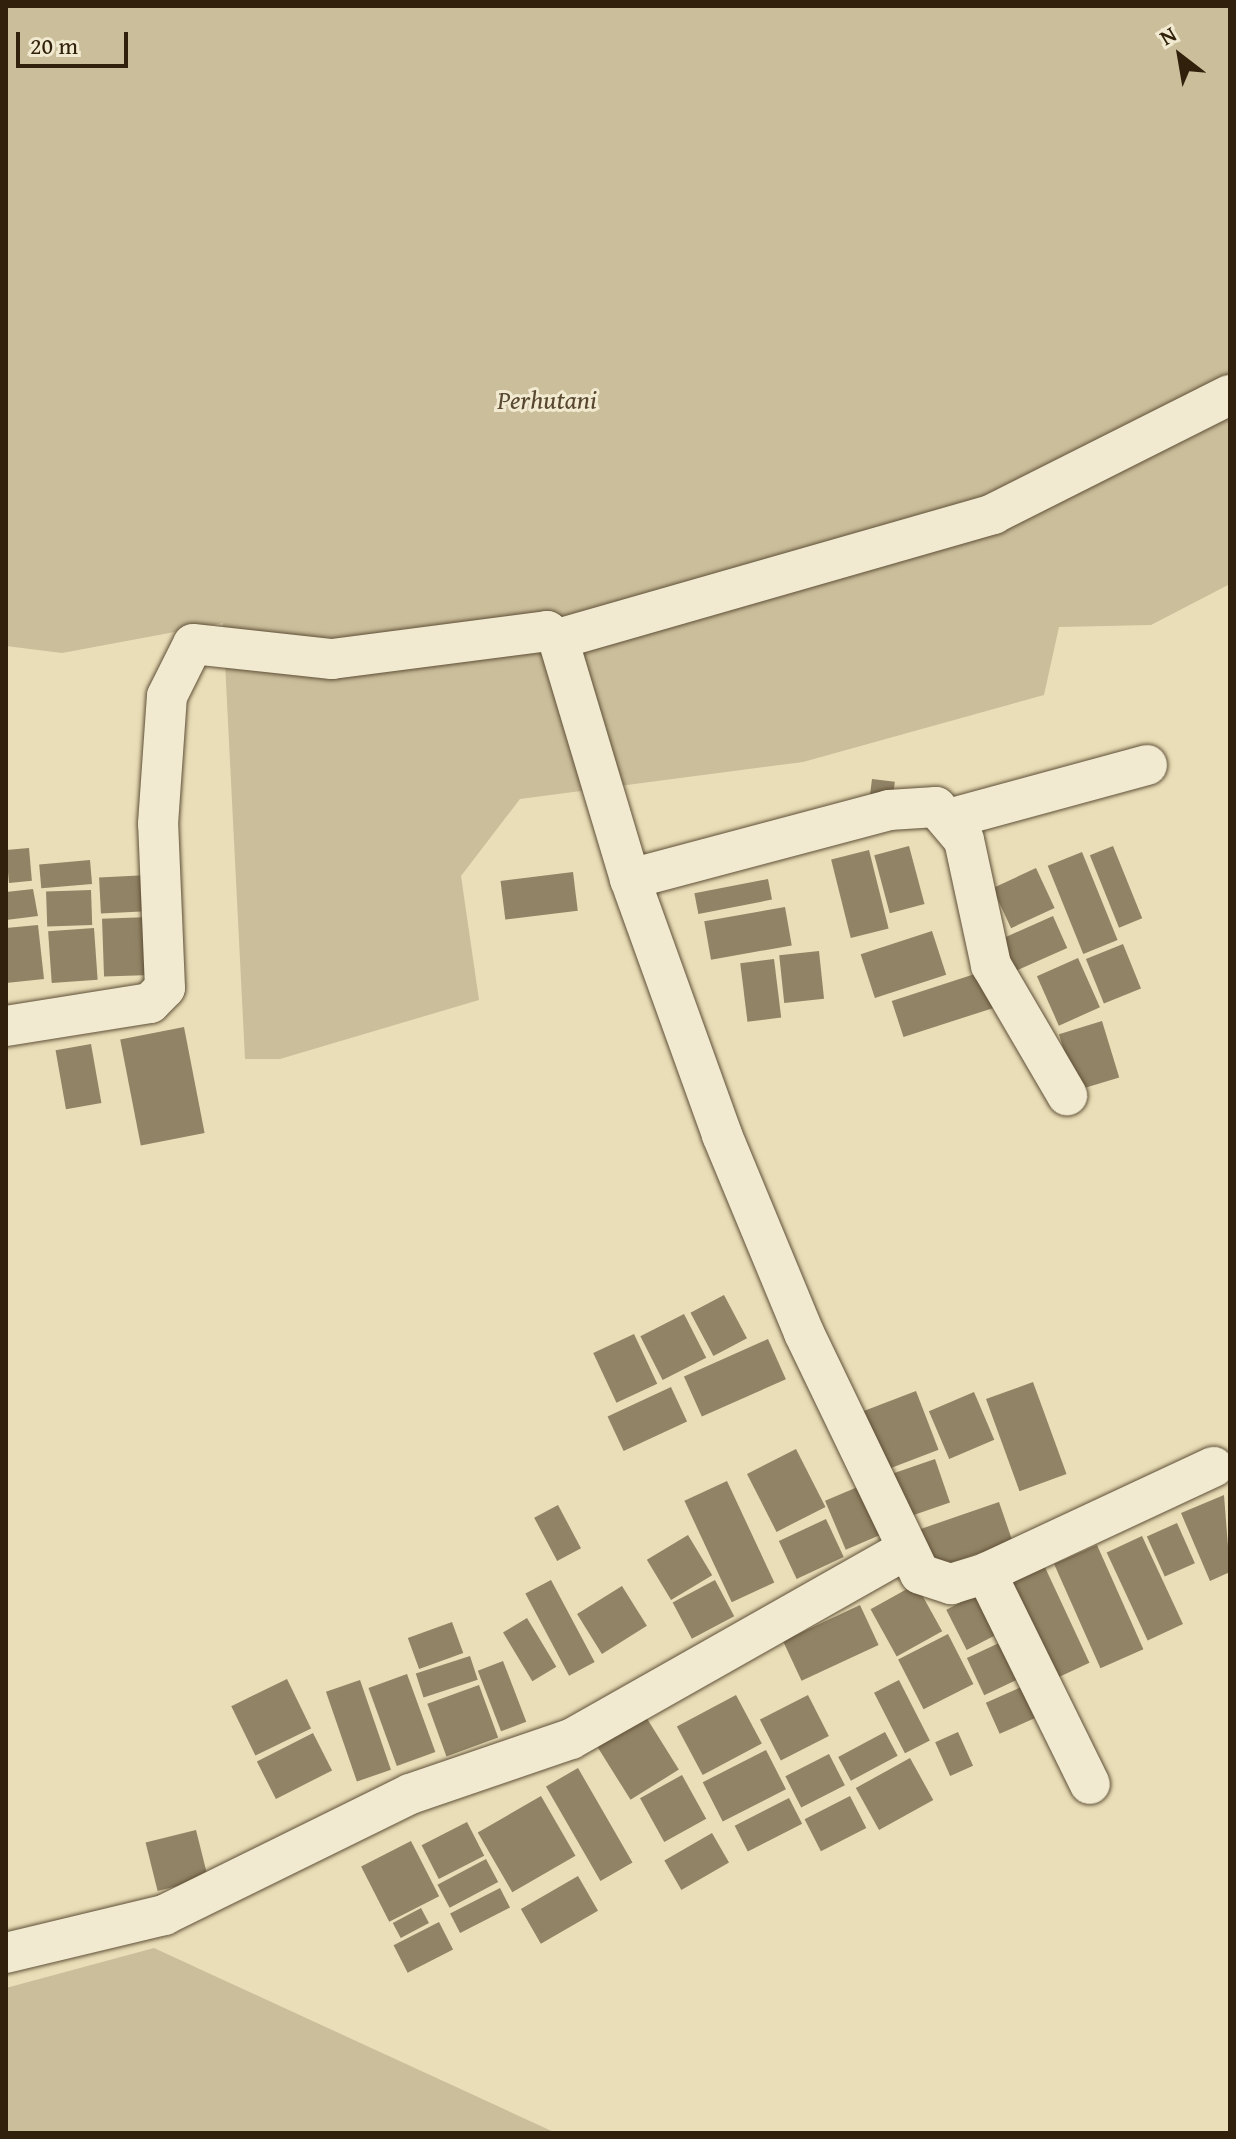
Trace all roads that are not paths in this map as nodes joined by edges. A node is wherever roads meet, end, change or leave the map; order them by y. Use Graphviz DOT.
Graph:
graph roads {
  1 [pos="1230,395"];
  2 [pos="558,639"];
  3 [pos="1147,765"];
  4 [pos="952,818"];
  5 [pos="630,879"];
  6 [pos="6,1026"];
  7 [pos="1067,1095"];
  8 [pos="1213,1467"];
  9 [pos="905,1550"];
  10 [pos="986,1573"];
  11 [pos="1090,1784"];
  12 [pos="6,1953"];
  1 -- 2 [label="street"];
  2 -- 5 [label="street"];
  2 -- 6 [label="street"];
  3 -- 4 [label="street"];
  4 -- 5 [label="street"];
  4 -- 7 [label="street"];
  5 -- 9 [label="street"];
  8 -- 10 [label="street"];
  9 -- 10 [label="street"];
  9 -- 12 [label="street"];
  10 -- 11 [label="street"];
}
